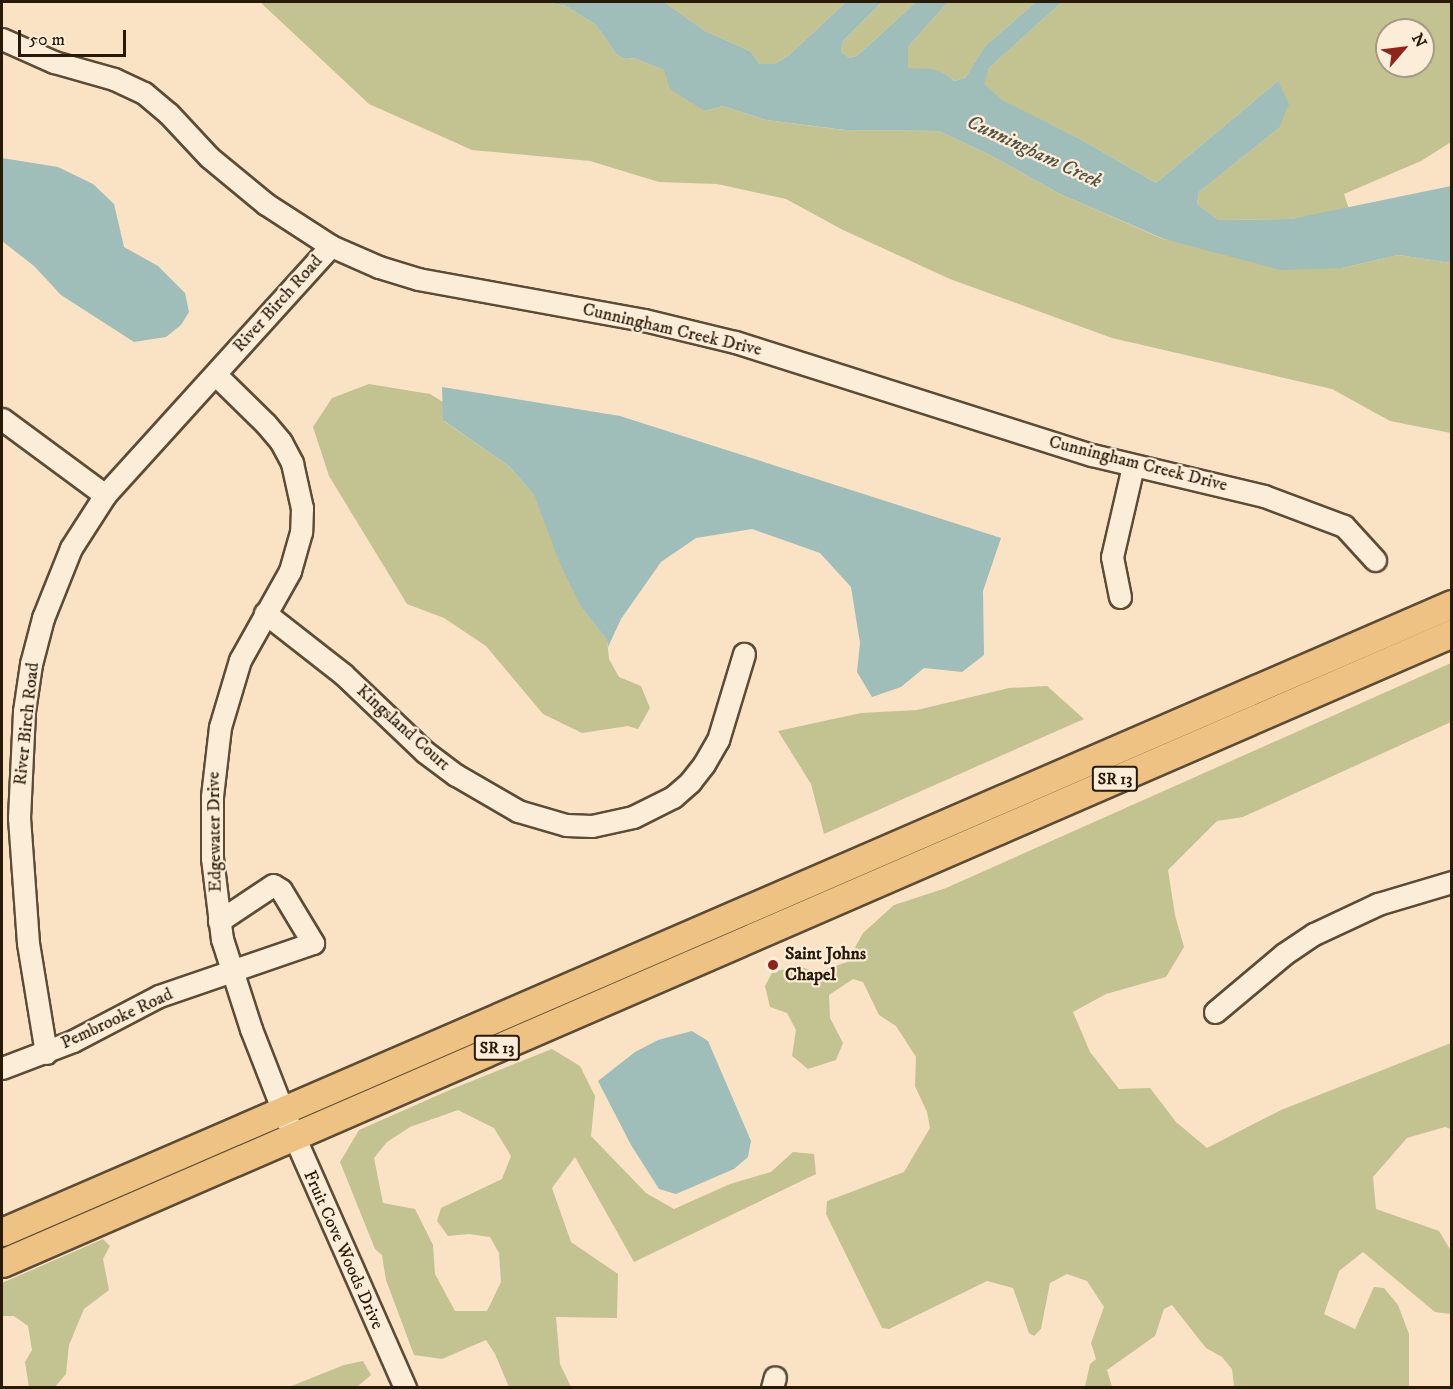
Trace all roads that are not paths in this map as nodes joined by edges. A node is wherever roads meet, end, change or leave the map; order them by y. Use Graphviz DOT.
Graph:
graph roads {
  1 [pos="2,39"];
  2 [pos="331,246"];
  3 [pos="216,375"];
  4 [pos="2,419"];
  5 [pos="1133,466"];
  6 [pos="105,495"];
  7 [pos="1376,560"];
  8 [pos="1120,597"];
  9 [pos="1452,604"];
  10 [pos="265,613"];
  11 [pos="1452,633"];
  12 [pos="744,654"];
  13 [pos="1452,882"];
  14 [pos="800,886"];
  15 [pos="809,912"];
  16 [pos="219,921"];
  17 [pos="232,971"];
  18 [pos="1215,1012"];
  19 [pos="46,1053"];
  20 [pos="2,1068"];
  21 [pos="283,1112"];
  22 [pos="294,1136"];
  23 [pos="2,1232"];
  24 [pos="2,1263"];
  25 [pos="405,1388"];
  1 -- 2 [label="street, Cunningham Creek Drive"];
  2 -- 3 [label="street, River Birch Road"];
  2 -- 5 [label="street, Cunningham Creek Drive"];
  3 -- 6 [label="street, River Birch Road"];
  3 -- 10 [label="street, Edgewater Drive"];
  4 -- 6 [label="street"];
  5 -- 7 [label="street, Cunningham Creek Drive"];
  5 -- 8 [label="street"];
  6 -- 19 [label="street, River Birch Road"];
  9 -- 14 [label="main road, SR 13"];
  10 -- 12 [label="street, Kingsland Court"];
  10 -- 16 [label="street, Edgewater Drive"];
  11 -- 15 [label="main road, SR 13"];
  13 -- 18 [label="street"];
  14 -- 15 [label="main road"];
  14 -- 21 [label="main road, SR 13"];
  15 -- 22 [label="main road, SR 13"];
  16 -- 17 [label="street, Edgewater Drive"];
  16 -- 17 [label="street, Pembrooke Road"];
  17 -- 19 [label="street, Pembrooke Road"];
  17 -- 21 [label="street, Edgewater Drive"];
  19 -- 20 [label="street, Pembrooke Road"];
  21 -- 22 [label="street, Fruit Cove Woods Drive"];
  21 -- 23 [label="main road, SR 13"];
  22 -- 24 [label="main road, SR 13"];
  22 -- 25 [label="street, Fruit Cove Woods Drive"];
}
